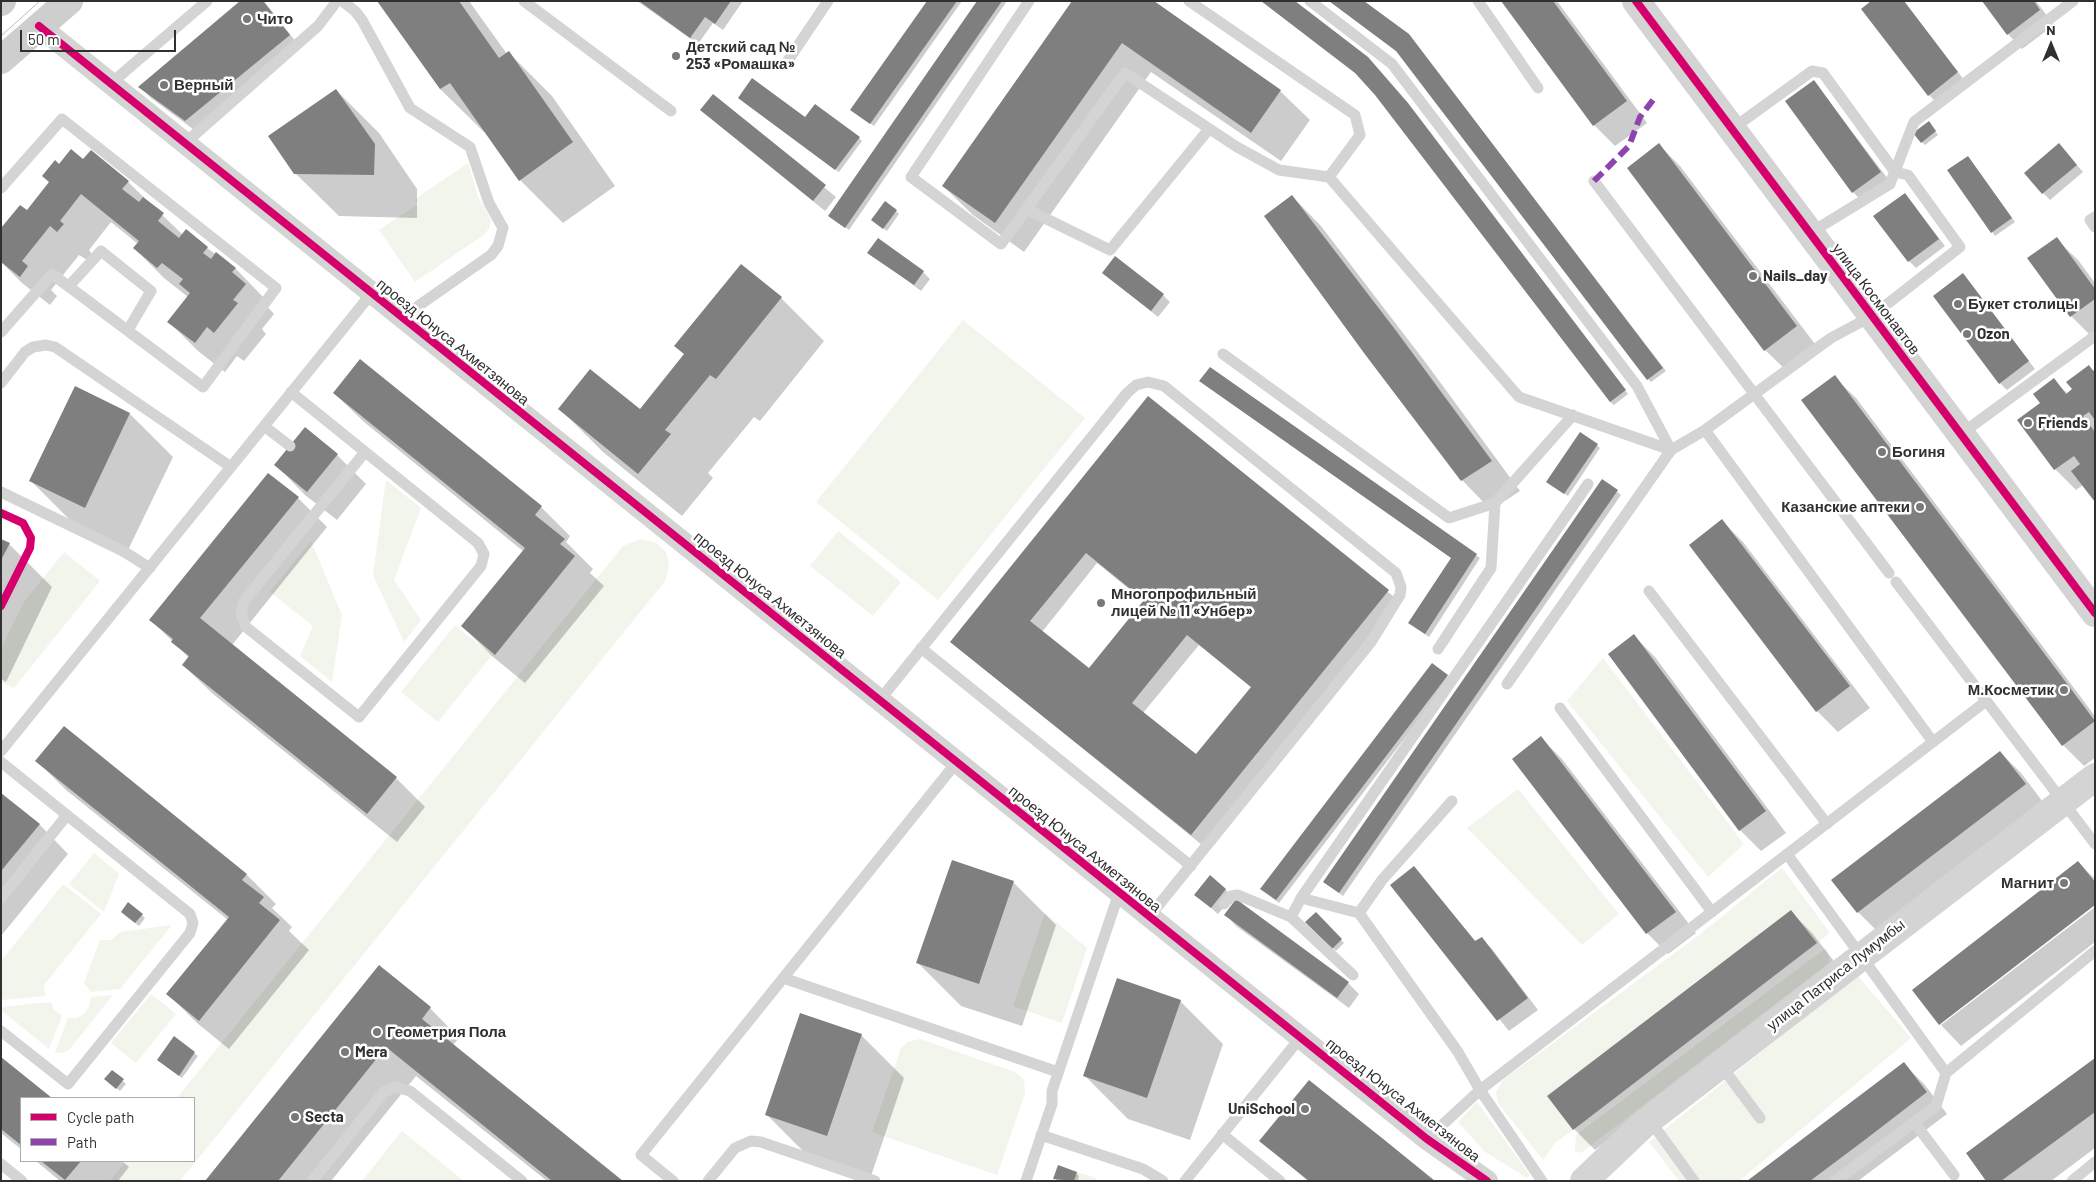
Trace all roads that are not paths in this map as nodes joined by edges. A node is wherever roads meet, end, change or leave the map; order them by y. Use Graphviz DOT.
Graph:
graph roads {
  1 [pos="63,1"];
  2 [pos="69,1"];
  3 [pos="207,1"];
  4 [pos="337,1"];
  5 [pos="342,1"];
  6 [pos="524,1"];
  7 [pos="828,1"];
  8 [pos="1029,1"];
  9 [pos="1189,1"];
  10 [pos="1310,1"];
  11 [pos="1478,1"];
  12 [pos="1636,1"];
  13 [pos="2073,1"];
  14 [pos="39,26"];
  15 [pos="1,60"];
  16 [pos="786,66"];
  17 [pos="109,85"];
  18 [pos="1538,88"];
  19 [pos="671,111"];
  20 [pos="1209,129"];
  21 [pos="1732,129"];
  22 [pos="184,144"];
  23 [pos="1895,172"];
  24 [pos="1329,177"];
  25 [pos="1594,181"];
  26 [pos="1,188"];
  27 [pos="1026,209"];
  28 [pos="2095,216"];
  29 [pos="2095,227"];
  30 [pos="1810,233"];
  31 [pos="69,286"];
  32 [pos="371,294"];
  33 [pos="1872,316"];
  34 [pos="400,318"];
  35 [pos="128,330"];
  36 [pos="1,332"];
  37 [pos="2095,336"];
  38 [pos="1223,354"];
  39 [pos="1,383"];
  40 [pos="292,392"];
  41 [pos="1754,393"];
  42 [pos="1573,415"];
  43 [pos="264,426"];
  44 [pos="1705,430"];
  45 [pos="1961,434"];
  46 [pos="290,446"];
  47 [pos="1671,450"];
  48 [pos="365,452"];
  49 [pos="230,468"];
  50 [pos="1588,484"];
  51 [pos="1,492"];
  52 [pos="1495,503"];
  53 [pos="150,568"];
  54 [pos="1649,591"];
  55 [pos="2095,613"];
  56 [pos="921,648"];
  57 [pos="1438,649"];
  58 [pos="1508,684"];
  59 [pos="879,701"];
  60 [pos="1985,702"];
  61 [pos="1560,708"];
  62 [pos="1933,742"];
  63 [pos="1,751"];
  64 [pos="1,762"];
  65 [pos="956,763"];
  66 [pos="2095,777"];
  67 [pos="1452,801"];
  68 [pos="2062,801"];
  69 [pos="67,815"];
  70 [pos="1827,824"];
  71 [pos="2095,844"];
  72 [pos="1787,854"];
  73 [pos="1191,866"];
  74 [pos="1119,893"];
  75 [pos="1,898"];
  76 [pos="1301,898"];
  77 [pos="1224,904"];
  78 [pos="1712,912"];
  79 [pos="1359,913"];
  80 [pos="1149,917"];
  81 [pos="1291,917"];
  82 [pos="2095,951"];
  83 [pos="1861,955"];
  84 [pos="1353,976"];
  85 [pos="783,978"];
  86 [pos="1,1031"];
  87 [pos="1300,1038"];
  88 [pos="1720,1064"];
  89 [pos="1058,1072"];
  90 [pos="1946,1073"];
  91 [pos="1480,1090"];
  92 [pos="1760,1118"];
  93 [pos="1649,1120"];
  94 [pos="1914,1122"];
  95 [pos="1222,1134"];
  96 [pos="1042,1135"];
  97 [pos="1427,1139"];
  98 [pos="2095,1162"];
  99 [pos="1,1164"];
  100 [pos="1954,1175"];
  101 [pos="1593,1177"];
  102 [pos="22,1181"];
  103 [pos="312,1181"];
  104 [pos="522,1181"];
  105 [pos="672,1181"];
  106 [pos="708,1181"];
  107 [pos="875,1181"];
  108 [pos="1026,1181"];
  109 [pos="1163,1181"];
  110 [pos="1185,1181"];
  111 [pos="1280,1181"];
  112 [pos="1487,1181"];
  113 [pos="1542,1181"];
  114 [pos="1694,1181"];
  115 [pos="1835,1181"];
  116 [pos="2072,1181"];
  1 -- 14 [label="main road"];
  2 -- 14 [label="main road"];
  3 -- 17 [label="lane"];
  4 -- 22 [label="lane"];
  5 -- 34 [label="lane"];
  6 -- 19 [label="lane"];
  7 -- 16 [label="lane"];
  8 -- 27 [label="lane"];
  9 -- 24 [label="lane"];
  10 -- 47 [label="lane"];
  11 -- 18 [label="lane"];
  12 -- 21 [label="street, улица Космонавтов"];
  13 -- 23 [label="lane"];
  14 -- 15 [label="main road"];
  14 -- 17 [label="street, проезд Юнуса Ахметзянова"];
  17 -- 22 [label="street, проезд Юнуса Ахметзянова"];
  20 -- 24 [label="lane"];
  20 -- 27 [label="lane"];
  20 -- 27 [label="lane"];
  21 -- 23 [label="lane"];
  21 -- 30 [label="street, улица Космонавтов"];
  22 -- 32 [label="street, проезд Юнуса Ахметзянова"];
  23 -- 30 [label="lane"];
  23 -- 33 [label="lane"];
  24 -- 42 [label="lane"];
  25 -- 41 [label="lane"];
  26 -- 35 [label="lane"];
  28 -- 29 [label="lane"];
  30 -- 33 [label="street, улица Космонавтов"];
  31 -- 35 [label="lane"];
  31 -- 35 [label="lane"];
  31 -- 36 [label="lane"];
  32 -- 34 [label="street, проезд Юнуса Ахметзянова"];
  32 -- 40 [label="lane"];
  33 -- 41 [label="lane"];
  33 -- 45 [label="street, улица Космонавтов"];
  34 -- 59 [label="street, проезд Юнуса Ахметзянова"];
  37 -- 45 [label="lane"];
  38 -- 52 [label="lane"];
  39 -- 49 [label="lane"];
  40 -- 43 [label="lane"];
  40 -- 48 [label="lane"];
  41 -- 44 [label="lane"];
  41 -- 60 [label="lane"];
  42 -- 47 [label="lane"];
  42 -- 52 [label="lane"];
  43 -- 46 [label="lane"];
  43 -- 49 [label="lane"];
  44 -- 47 [label="lane"];
  44 -- 62 [label="lane"];
  45 -- 55 [label="street, улица Космонавтов"];
  47 -- 58 [label="lane"];
  48 -- 48 [label="lane"];
  49 -- 53 [label="lane"];
  50 -- 76 [label="lane"];
  51 -- 53 [label="lane"];
  52 -- 57 [label="lane"];
  53 -- 63 [label="lane"];
  54 -- 70 [label="lane"];
  56 -- 59 [label="lane"];
  56 -- 73 [label="lane"];
  56 -- 73 [label="lane"];
  59 -- 65 [label="street, проезд Юнуса Ахметзянова"];
  60 -- 62 [label="lane"];
  60 -- 68 [label="lane"];
  61 -- 78 [label="lane"];
  62 -- 70 [label="lane"];
  64 -- 69 [label="lane"];
  65 -- 74 [label="street, проезд Юнуса Ахметзянова"];
  65 -- 85 [label="lane"];
  66 -- 68 [label="street, улица Патриса Лумумбы"];
  67 -- 79 [label="lane"];
  68 -- 71 [label="lane"];
  68 -- 83 [label="street, улица Патриса Лумумбы"];
  69 -- 75 [label="lane"];
  69 -- 86 [label="lane"];
  70 -- 72 [label="lane"];
  72 -- 78 [label="lane"];
  72 -- 83 [label="lane"];
  73 -- 80 [label="lane"];
  74 -- 80 [label="street, проезд Юнуса Ахметзянова"];
  74 -- 89 [label="lane"];
  76 -- 79 [label="lane"];
  76 -- 81 [label="lane"];
  77 -- 81 [label="lane"];
  78 -- 91 [label="lane"];
  79 -- 91 [label="lane"];
  80 -- 87 [label="street, проезд Юнуса Ахметзянова"];
  81 -- 84 [label="lane"];
  82 -- 90 [label="lane"];
  83 -- 88 [label="street, улица Патриса Лумумбы"];
  83 -- 90 [label="lane"];
  85 -- 89 [label="lane"];
  85 -- 105 [label="lane"];
  87 -- 95 [label="lane"];
  87 -- 97 [label="street, проезд Юнуса Ахметзянова"];
  88 -- 92 [label="lane"];
  88 -- 93 [label="street, улица Патриса Лумумбы"];
  89 -- 96 [label="lane"];
  90 -- 94 [label="lane"];
  91 -- 97 [label="lane"];
  91 -- 113 [label="lane"];
  93 -- 101 [label="street, улица Патриса Лумумбы"];
  93 -- 114 [label="lane"];
  94 -- 100 [label="lane"];
  94 -- 115 [label="lane"];
  95 -- 110 [label="lane"];
  95 -- 111 [label="lane"];
  96 -- 108 [label="lane"];
  96 -- 109 [label="lane"];
  97 -- 112 [label="street, проезд Юнуса Ахметзянова"];
  98 -- 116 [label="lane"];
  99 -- 102 [label="lane"];
  103 -- 104 [label="lane"];
  106 -- 107 [label="lane"];
}
